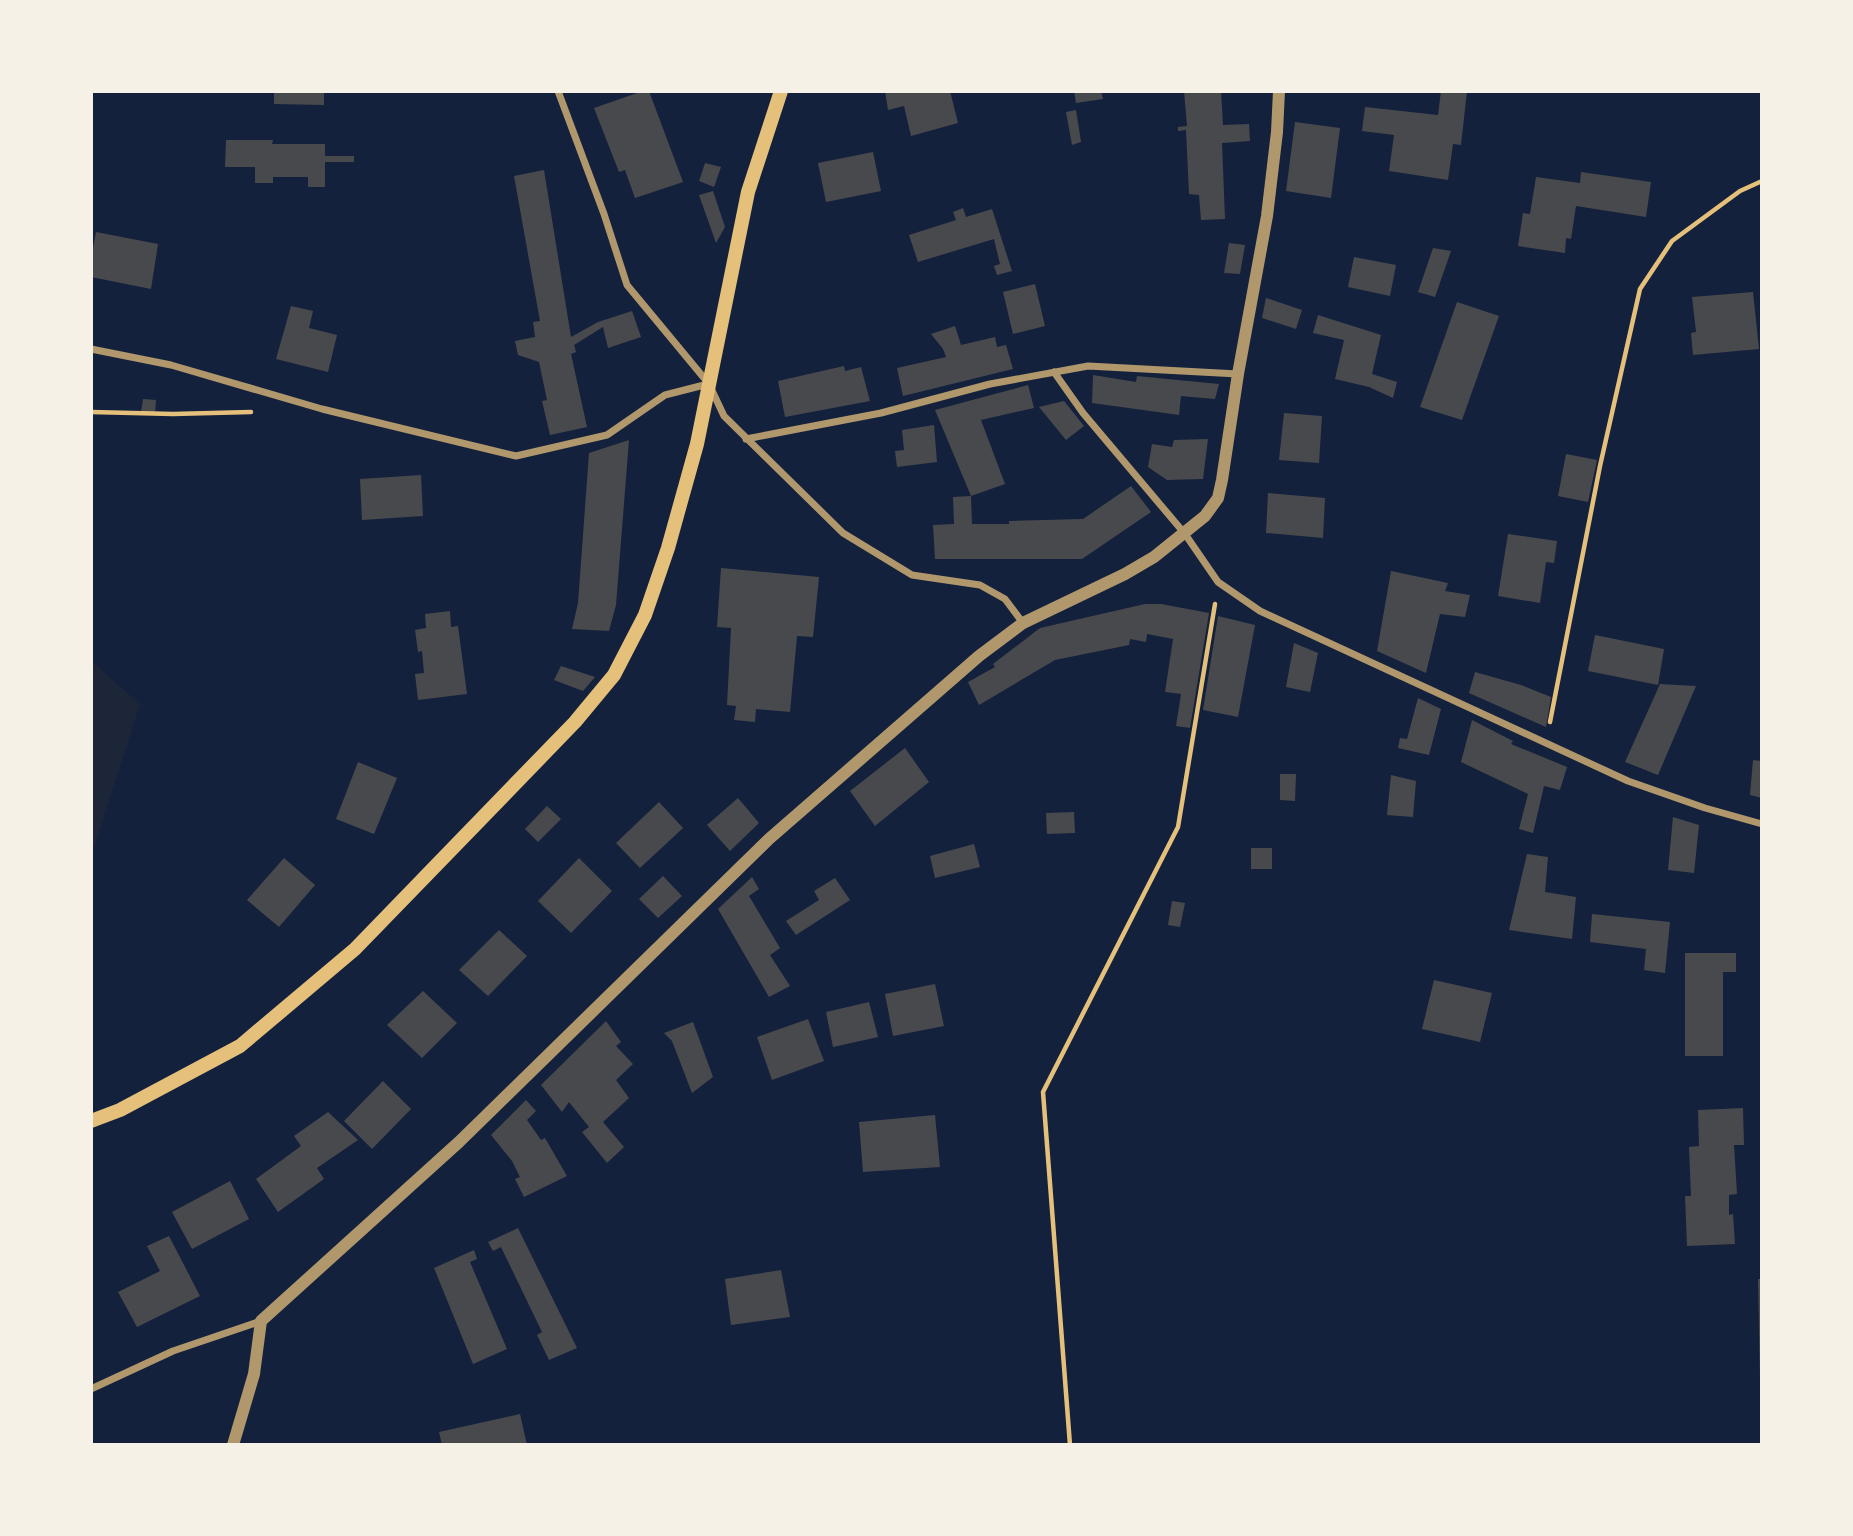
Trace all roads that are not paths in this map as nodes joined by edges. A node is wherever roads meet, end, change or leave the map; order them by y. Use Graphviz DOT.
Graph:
graph roads {
  1 [pos="558,91"];
  2 [pos="780,91"];
  3 [pos="1279,91"];
  4 [pos="91,349"];
  5 [pos="1054,372"];
  6 [pos="1238,373"];
  7 [pos="709,384"];
  8 [pos="746,439"];
  9 [pos="1185,534"];
  10 [pos="1023,623"];
  11 [pos="1762,824"];
  12 [pos="91,1121"];
  13 [pos="261,1321"];
  14 [pos="91,1389"];
  15 [pos="233,1445"];
  1 -- 7 [label="street"];
  2 -- 7 [label="main road"];
  3 -- 6 [label="street"];
  4 -- 7 [label="street"];
  5 -- 6 [label="street"];
  5 -- 8 [label="street"];
  5 -- 9 [label="street"];
  6 -- 9 [label="street"];
  7 -- 8 [label="street"];
  7 -- 12 [label="main road"];
  8 -- 10 [label="street"];
  9 -- 10 [label="street"];
  9 -- 11 [label="street"];
  10 -- 13 [label="street"];
  13 -- 14 [label="street"];
  13 -- 15 [label="street"];
}
